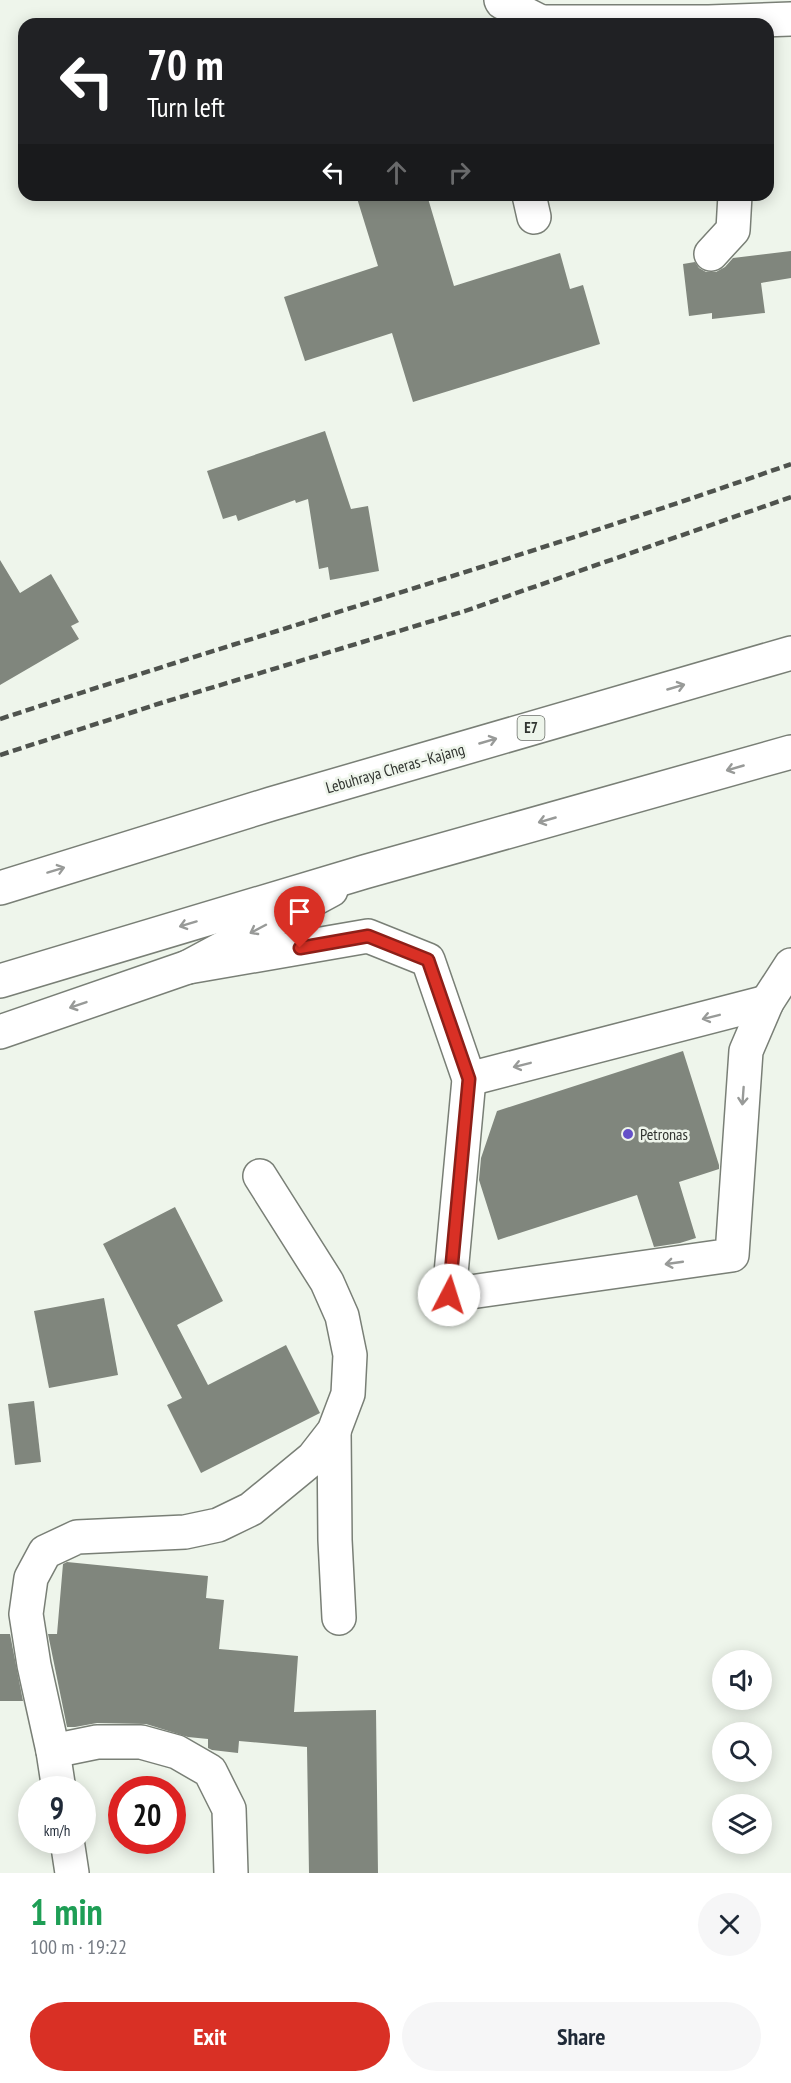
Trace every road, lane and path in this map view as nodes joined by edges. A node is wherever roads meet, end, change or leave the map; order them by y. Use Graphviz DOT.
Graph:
graph roads {
  1 [pos="501,0"];
  2 [pos="531,18"];
  3 [pos="791,19"];
  4 [pos="774,20"];
  5 [pos="735,201"];
  6 [pos="711,254"];
  7 [pos="791,653"];
  8 [pos="791,752"];
  9 [pos="364,872"];
  10 [pos="0,888"];
  11 [pos="791,965"];
  12 [pos="188,967"];
  13 [pos="0,981"];
  14 [pos="767,1002"];
  15 [pos="0,1032"];
  16 [pos="469,1079"];
  17 [pos="260,1176"];
  18 [pos="334,1431"];
  19 [pos="339,1618"];
  20 [pos="53,1751"];
  21 [pos="57,1776"];
  22 [pos="69,1854"];
  23 [pos="72,1873"];
  24 [pos="231,1873"];
  1 -- 2 [label="main road"];
  3 -- 4 [label="main road"];
  5 -- 6 [label="main road"];
  10 -- 7 [label="main road, Lebuhraya Cheras–Kajang / E7, one-way"];
  8 -- 9 [label="main road, one-way"];
  9 -- 12 [label="main road, one-way"];
  9 -- 13 [label="main road, one-way"];
  11 -- 14 [label="main road"];
  12 -- 15 [label="main road, one-way"];
  12 -- 16 [label="main road"];
  14 -- 16 [label="main road, one-way"];
  14 -- 16 [label="main road, one-way"];
  17 -- 18 [label="main road"];
  18 -- 19 [label="main road"];
  18 -- 20 [label="main road"];
  20 -- 21 [label="main road"];
  20 -- 24 [label="main road"];
  22 -- 23 [label="main road"];
}
